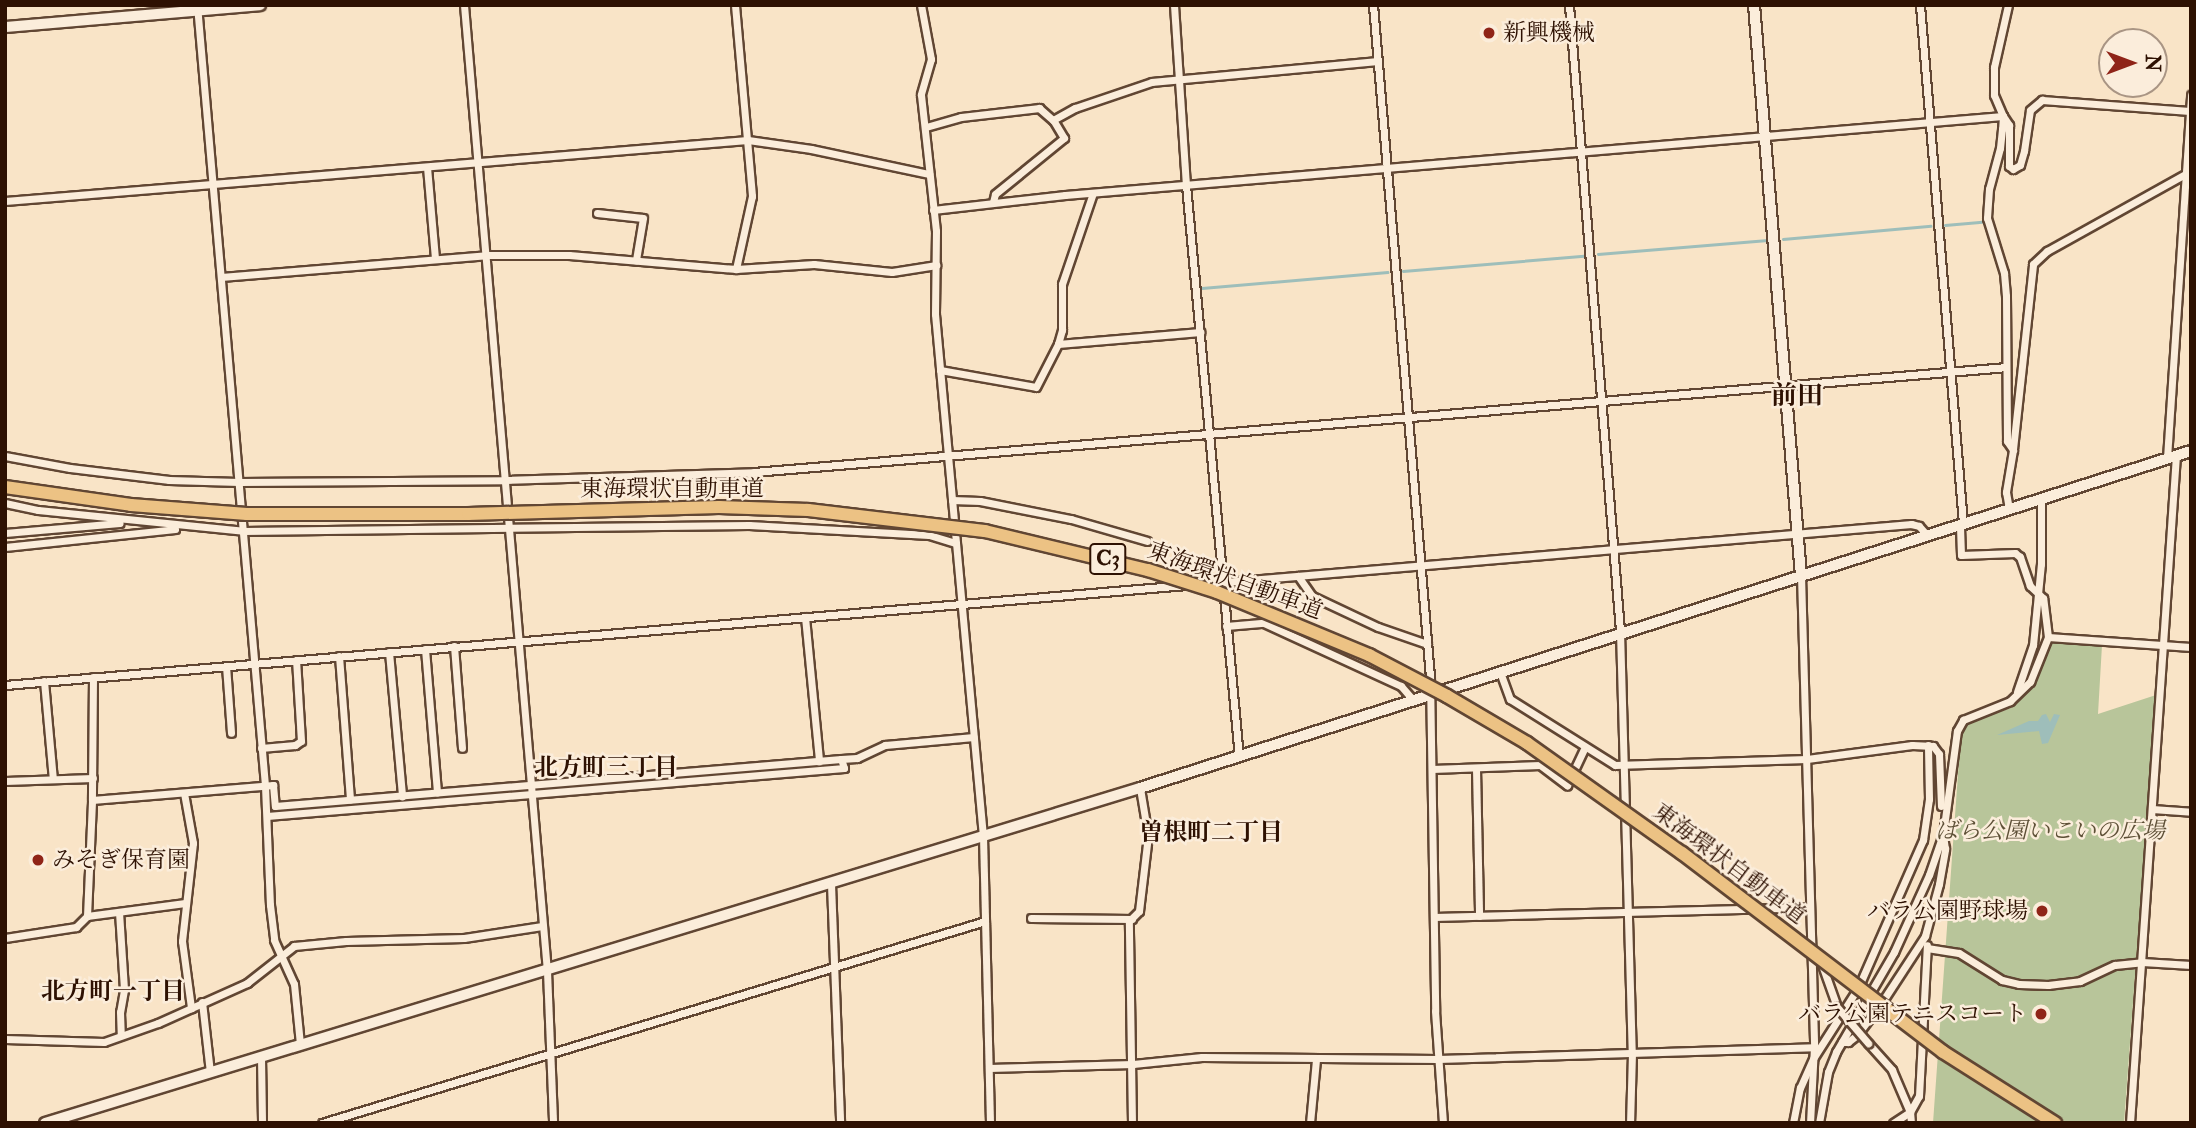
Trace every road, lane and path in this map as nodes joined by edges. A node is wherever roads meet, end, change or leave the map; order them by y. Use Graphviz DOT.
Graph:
graph roads {
  1 [pos="260,5"];
  2 [pos="464,5"];
  3 [pos="735,5"];
  4 [pos="920,5"];
  5 [pos="1174,5"];
  6 [pos="1373,5"];
  7 [pos="1569,5"];
  8 [pos="1754,5"];
  9 [pos="1920,5"];
  10 [pos="2008,5"];
  11 [pos="197,8"];
  12 [pos="5,27"];
  13 [pos="1377,61"];
  14 [pos="1179,79"];
  15 [pos="2191,95"];
  16 [pos="2190,111"];
  17 [pos="2003,116"];
  18 [pos="1053,120"];
  19 [pos="1930,123"];
  20 [pos="926,127"];
  21 [pos="1766,136"];
  22 [pos="748,140"];
  23 [pos="1582,152"];
  24 [pos="478,163"];
  25 [pos="427,167"];
  26 [pos="1386,170"];
  27 [pos="2188,172"];
  28 [pos="929,174"];
  29 [pos="214,185"];
  30 [pos="1186,186"];
  31 [pos="1093,193"];
  32 [pos="5,201"];
  33 [pos="993,202"];
  34 [pos="933,210"];
  35 [pos="597,213"];
  36 [pos="486,255"];
  37 [pos="435,259"];
  38 [pos="636,260"];
  39 [pos="936,265"];
  40 [pos="737,269"];
  41 [pos="221,277"];
  42 [pos="1200,332"];
  43 [pos="1058,344"];
  44 [pos="2006,367"];
  45 [pos="940,370"];
  46 [pos="1950,371"];
  47 [pos="1787,385"];
  48 [pos="1602,400"];
  49 [pos="1408,417"];
  50 [pos="1210,433"];
  51 [pos="2013,450"];
  52 [pos="2191,450"];
  53 [pos="947,455"];
  54 [pos="5,456"];
  55 [pos="2171,457"];
  56 [pos="506,480"];
  57 [pos="239,482"];
  58 [pos="5,487"];
  59 [pos="952,500"];
  60 [pos="2041,500"];
  61 [pos="5,503"];
  62 [pos="2009,509"];
  63 [pos="135,521"];
  64 [pos="1962,524"];
  65 [pos="193,527"];
  66 [pos="509,528"];
  67 [pos="243,531"];
  68 [pos="1800,532"];
  69 [pos="5,533"];
  70 [pos="1926,534"];
  71 [pos="1147,541"];
  72 [pos="956,543"];
  73 [pos="5,547"];
  74 [pos="1614,548"];
  75 [pos="1420,566"];
  76 [pos="1801,575"];
  77 [pos="1298,576"];
  78 [pos="1222,582"];
  79 [pos="2037,591"];
  80 [pos="961,604"];
  81 [pos="805,617"];
  82 [pos="1226,626"];
  83 [pos="1620,631"];
  84 [pos="2048,637"];
  85 [pos="517,641"];
  86 [pos="1427,644"];
  87 [pos="2163,645"];
  88 [pos="454,646"];
  89 [pos="2191,647"];
  90 [pos="425,649"];
  91 [pos="389,652"];
  92 [pos="339,656"];
  93 [pos="296,660"];
  94 [pos="253,663"];
  95 [pos="226,666"];
  96 [pos="1500,671"];
  97 [pos="93,677"];
  98 [pos="44,681"];
  99 [pos="5,685"];
  100 [pos="1430,695"];
  101 [pos="2016,695"];
  102 [pos="1413,700"];
  103 [pos="231,733"];
  104 [pos="974,737"];
  105 [pos="1928,746"];
  106 [pos="1585,747"];
  107 [pos="261,748"];
  108 [pos="463,748"];
  109 [pos="1239,757"];
  110 [pos="841,759"];
  111 [pos="1807,760"];
  112 [pos="820,761"];
  113 [pos="1624,764"];
  114 [pos="1476,768"];
  115 [pos="1432,769"];
  116 [pos="93,778"];
  117 [pos="53,779"];
  118 [pos="5,781"];
  119 [pos="530,785"];
  120 [pos="265,786"];
  121 [pos="1140,788"];
  122 [pos="184,793"];
  123 [pos="437,793"];
  124 [pos="531,794"];
  125 [pos="402,796"];
  126 [pos="92,800"];
  127 [pos="350,800"];
  128 [pos="2152,809"];
  129 [pos="2191,812"];
  130 [pos="267,816"];
  131 [pos="1944,820"];
  132 [pos="1942,834"];
  133 [pos="983,836"];
  134 [pos="831,884"];
  135 [pos="185,903"];
  136 [pos="1811,907"];
  137 [pos="1629,911"];
  138 [pos="119,912"];
  139 [pos="87,916"];
  140 [pos="1479,916"];
  141 [pos="1434,917"];
  142 [pos="1031,918"];
  143 [pos="1132,919"];
  144 [pos="985,921"];
  145 [pos="542,926"];
  146 [pos="1811,932"];
  147 [pos="1926,936"];
  148 [pos="5,937"];
  149 [pos="1927,948"];
  150 [pos="283,953"];
  151 [pos="2142,961"];
  152 [pos="2191,965"];
  153 [pos="834,968"];
  154 [pos="547,971"];
  155 [pos="202,1002"];
  156 [pos="191,1007"];
  157 [pos="121,1035"];
  158 [pos="5,1039"];
  159 [pos="1842,1042"];
  160 [pos="300,1044"];
  161 [pos="1814,1047"];
  162 [pos="551,1053"];
  163 [pos="1632,1053"];
  164 [pos="261,1057"];
  165 [pos="1814,1057"];
  166 [pos="1316,1059"];
  167 [pos="1438,1059"];
  168 [pos="1133,1064"];
  169 [pos="989,1068"];
  170 [pos="211,1072"];
  171 [pos="1910,1112"];
  172 [pos="44,1123"];
  173 [pos="262,1123"];
  174 [pos="322,1123"];
  175 [pos="553,1123"];
  176 [pos="840,1123"];
  177 [pos="990,1123"];
  178 [pos="1132,1123"];
  179 [pos="1310,1123"];
  180 [pos="1443,1123"];
  181 [pos="1630,1123"];
  182 [pos="1793,1123"];
  183 [pos="1810,1123"];
  184 [pos="1819,1123"];
  185 [pos="1893,1123"];
  186 [pos="1911,1123"];
  187 [pos="2055,1123"];
  188 [pos="2130,1123"];
  1 -- 11 [label="street"];
  2 -- 24 [label="street"];
  3 -- 22 [label="street"];
  4 -- 20 [label="street"];
  5 -- 14 [label="street"];
  6 -- 13 [label="street"];
  7 -- 23 [label="street"];
  8 -- 21 [label="street"];
  9 -- 19 [label="street"];
  10 -- 17 [label="street"];
  11 -- 12 [label="street"];
  11 -- 29 [label="street"];
  13 -- 14 [label="street"];
  13 -- 26 [label="street"];
  14 -- 18 [label="street"];
  14 -- 30 [label="street"];
  15 -- 16 [label="street"];
  16 -- 17 [label="street"];
  16 -- 27 [label="street"];
  17 -- 19 [label="street"];
  17 -- 44 [label="street"];
  18 -- 20 [label="street"];
  18 -- 33 [label="street"];
  19 -- 21 [label="street"];
  19 -- 46 [label="street"];
  20 -- 28 [label="street"];
  21 -- 23 [label="street"];
  21 -- 47 [label="street"];
  22 -- 24 [label="street"];
  22 -- 28 [label="street"];
  22 -- 40 [label="street"];
  23 -- 26 [label="street"];
  23 -- 48 [label="street"];
  24 -- 25 [label="street"];
  24 -- 36 [label="street"];
  25 -- 29 [label="street"];
  25 -- 37 [label="street"];
  26 -- 30 [label="street"];
  26 -- 49 [label="street"];
  27 -- 51 [label="street"];
  27 -- 55 [label="street"];
  28 -- 34 [label="street"];
  29 -- 32 [label="street"];
  29 -- 41 [label="street"];
  30 -- 31 [label="street"];
  30 -- 42 [label="street"];
  31 -- 33 [label="street"];
  31 -- 43 [label="street"];
  33 -- 34 [label="street"];
  34 -- 39 [label="street"];
  35 -- 38 [label="street"];
  36 -- 37 [label="street"];
  36 -- 38 [label="street"];
  36 -- 56 [label="street"];
  37 -- 41 [label="street"];
  38 -- 40 [label="street"];
  39 -- 40 [label="street"];
  39 -- 45 [label="street"];
  41 -- 57 [label="street"];
  42 -- 43 [label="street"];
  42 -- 50 [label="street"];
  43 -- 45 [label="street"];
  44 -- 46 [label="street"];
  44 -- 51 [label="street"];
  45 -- 53 [label="street"];
  46 -- 47 [label="street"];
  46 -- 64 [label="street"];
  47 -- 48 [label="street"];
  47 -- 68 [label="street"];
  48 -- 49 [label="street"];
  48 -- 74 [label="street"];
  49 -- 50 [label="street"];
  49 -- 75 [label="street"];
  50 -- 53 [label="street"];
  50 -- 78 [label="street"];
  51 -- 62 [label="street"];
  52 -- 55 [label="street"];
  53 -- 56 [label="street"];
  53 -- 59 [label="street"];
  54 -- 57 [label="street"];
  55 -- 60 [label="street"];
  55 -- 87 [label="street"];
  56 -- 57 [label="street"];
  56 -- 66 [label="street"];
  57 -- 67 [label="street"];
  58 -- 187 [label="highway, 東海環状自動車道 / C3, bridge"];
  59 -- 71 [label="street"];
  59 -- 72 [label="street"];
  60 -- 62 [label="street"];
  60 -- 79 [label="street"];
  61 -- 63 [label="street"];
  62 -- 64 [label="street"];
  63 -- 65 [label="street"];
  63 -- 69 [label="street"];
  64 -- 70 [label="street"];
  64 -- 79 [label="street"];
  65 -- 67 [label="street"];
  65 -- 73 [label="street"];
  66 -- 67 [label="street"];
  66 -- 72 [label="street"];
  66 -- 85 [label="street"];
  67 -- 94 [label="street"];
  68 -- 70 [label="street"];
  68 -- 74 [label="street"];
  68 -- 76 [label="street"];
  70 -- 76 [label="street"];
  72 -- 80 [label="street"];
  74 -- 75 [label="street"];
  74 -- 83 [label="street"];
  75 -- 77 [label="street"];
  75 -- 86 [label="street"];
  76 -- 83 [label="street"];
  76 -- 111 [label="street"];
  77 -- 78 [label="street"];
  77 -- 86 [label="street"];
  78 -- 80 [label="street"];
  78 -- 82 [label="street"];
  79 -- 84 [label="street"];
  79 -- 101 [label="street"];
  80 -- 81 [label="street"];
  80 -- 104 [label="street"];
  81 -- 85 [label="street"];
  81 -- 112 [label="street"];
  82 -- 102 [label="street"];
  82 -- 109 [label="street"];
  83 -- 96 [label="street"];
  83 -- 113 [label="street"];
  84 -- 87 [label="street"];
  84 -- 101 [label="street"];
  85 -- 88 [label="street"];
  85 -- 119 [label="street"];
  86 -- 100 [label="street"];
  87 -- 89 [label="street"];
  87 -- 128 [label="street"];
  88 -- 90 [label="street"];
  88 -- 108 [label="street"];
  90 -- 91 [label="street"];
  90 -- 123 [label="street"];
  91 -- 92 [label="street"];
  91 -- 125 [label="street"];
  92 -- 93 [label="street"];
  92 -- 127 [label="street"];
  93 -- 94 [label="street"];
  93 -- 107 [label="street"];
  94 -- 95 [label="street"];
  94 -- 107 [label="street"];
  95 -- 97 [label="street"];
  95 -- 103 [label="street"];
  96 -- 100 [label="street"];
  96 -- 106 [label="street"];
  97 -- 98 [label="street"];
  97 -- 116 [label="street"];
  98 -- 99 [label="street"];
  98 -- 117 [label="street"];
  100 -- 102 [label="street"];
  100 -- 115 [label="street"];
  101 -- 131 [label="street"];
  102 -- 109 [label="street"];
  104 -- 110 [label="street"];
  104 -- 133 [label="street"];
  105 -- 111 [label="street"];
  105 -- 131 [label="street"];
  105 -- 165 [label="street"];
  106 -- 113 [label="street"];
  106 -- 114 [label="street"];
  107 -- 120 [label="street"];
  109 -- 121 [label="street"];
  110 -- 112 [label="street"];
  110 -- 124 [label="street"];
  111 -- 113 [label="street"];
  111 -- 136 [label="street"];
  112 -- 119 [label="street"];
  113 -- 137 [label="street"];
  114 -- 115 [label="street"];
  114 -- 140 [label="street"];
  115 -- 141 [label="street"];
  116 -- 117 [label="street"];
  116 -- 126 [label="street"];
  117 -- 118 [label="street"];
  119 -- 123 [label="street"];
  119 -- 124 [label="street"];
  120 -- 122 [label="street"];
  120 -- 127 [label="street"];
  120 -- 130 [label="street"];
  121 -- 133 [label="street"];
  121 -- 143 [label="street"];
  122 -- 126 [label="street"];
  122 -- 135 [label="street"];
  123 -- 125 [label="street"];
  124 -- 130 [label="street"];
  124 -- 145 [label="street"];
  125 -- 127 [label="street"];
  126 -- 139 [label="street"];
  128 -- 129 [label="street"];
  128 -- 151 [label="street"];
  130 -- 150 [label="street"];
  131 -- 132 [label="street"];
  132 -- 147 [label="street"];
  132 -- 159 [label="street"];
  133 -- 134 [label="street"];
  133 -- 144 [label="street"];
  134 -- 153 [label="street"];
  134 -- 154 [label="street"];
  135 -- 138 [label="street"];
  135 -- 156 [label="street"];
  136 -- 137 [label="street"];
  136 -- 146 [label="street"];
  137 -- 140 [label="street"];
  137 -- 163 [label="street"];
  138 -- 139 [label="street"];
  138 -- 157 [label="street"];
  139 -- 148 [label="street"];
  140 -- 141 [label="street"];
  141 -- 167 [label="street"];
  142 -- 143 [label="street"];
  143 -- 168 [label="street"];
  144 -- 153 [label="street"];
  144 -- 169 [label="street"];
  145 -- 150 [label="street"];
  145 -- 154 [label="street"];
  146 -- 161 [label="street"];
  146 -- 171 [label="street, bridge"];
  147 -- 149 [label="street"];
  147 -- 159 [label="street"];
  149 -- 151 [label="street"];
  149 -- 171 [label="street"];
  150 -- 155 [label="street"];
  150 -- 160 [label="street"];
  151 -- 152 [label="street"];
  151 -- 188 [label="street"];
  153 -- 162 [label="street"];
  153 -- 176 [label="street"];
  154 -- 160 [label="street"];
  154 -- 162 [label="street"];
  155 -- 156 [label="street"];
  155 -- 170 [label="street"];
  156 -- 157 [label="street"];
  157 -- 158 [label="street"];
  159 -- 184 [label="street"];
  160 -- 164 [label="street"];
  161 -- 163 [label="street"];
  161 -- 165 [label="street"];
  162 -- 174 [label="street"];
  162 -- 175 [label="street"];
  163 -- 167 [label="street"];
  163 -- 181 [label="street"];
  164 -- 170 [label="street"];
  164 -- 173 [label="street"];
  165 -- 182 [label="street"];
  165 -- 183 [label="street"];
  166 -- 167 [label="street"];
  166 -- 168 [label="street"];
  166 -- 179 [label="street"];
  167 -- 180 [label="street"];
  168 -- 169 [label="street"];
  168 -- 178 [label="street"];
  169 -- 177 [label="street"];
  170 -- 172 [label="street"];
  171 -- 185 [label="street"];
  171 -- 186 [label="street"];
}
